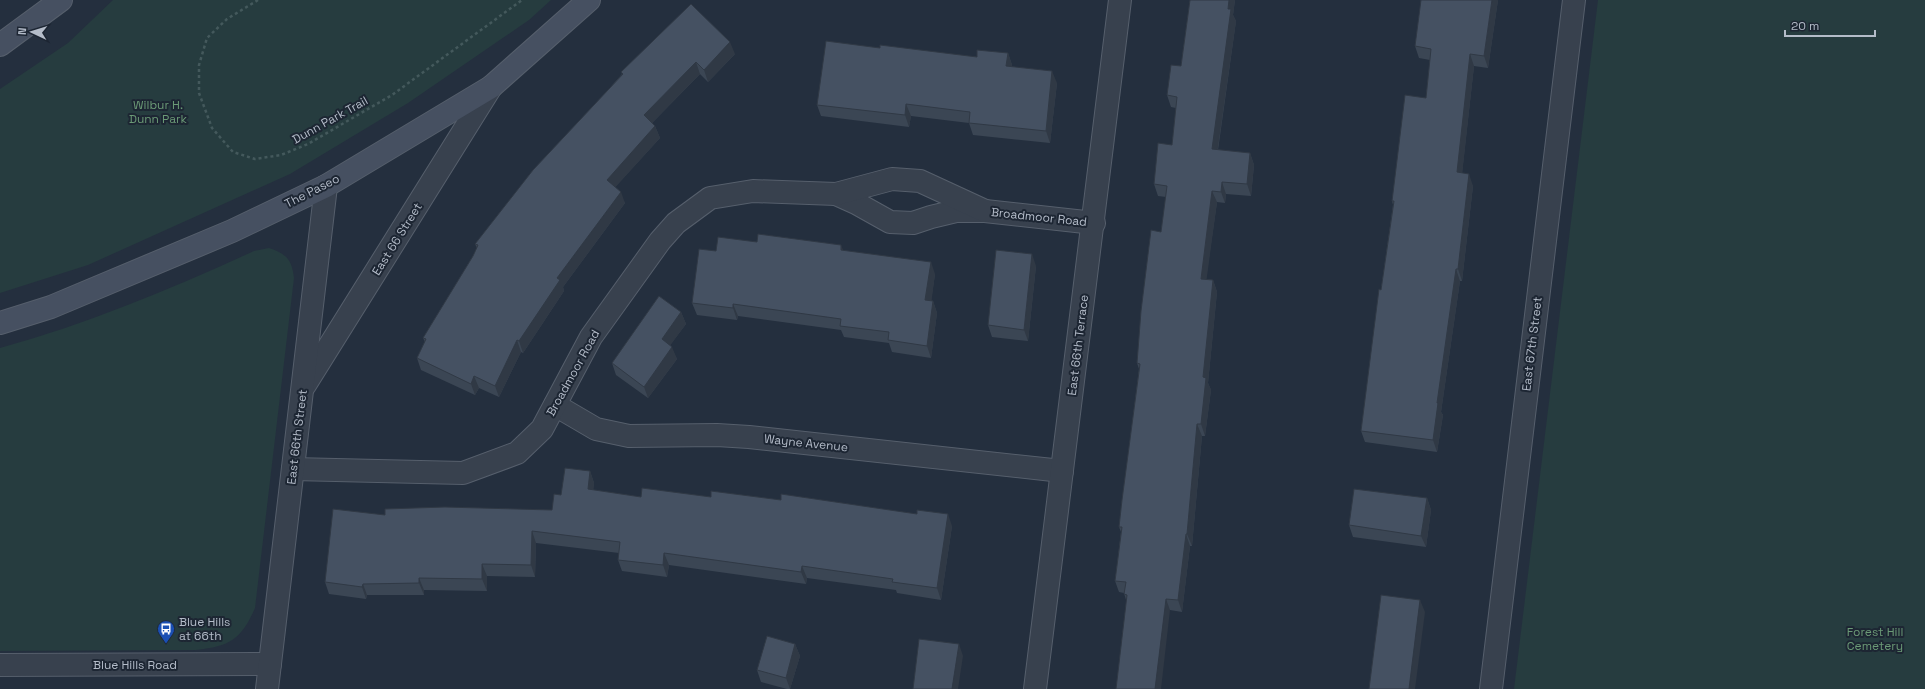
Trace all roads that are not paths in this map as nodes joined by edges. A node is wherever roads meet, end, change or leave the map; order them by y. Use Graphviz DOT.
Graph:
graph roads {
  1 [pos="61,0"];
  2 [pos="589,0"];
  3 [pos="1120,0"];
  4 [pos="1574,0"];
  5 [pos="0,45"];
  6 [pos="491,87"];
  7 [pos="326,186"];
  8 [pos="836,194"];
  9 [pos="985,211"];
  10 [pos="1094,223"];
  11 [pos="0,323"];
  12 [pos="303,389"];
  13 [pos="555,405"];
  14 [pos="293,469"];
  15 [pos="1062,471"];
  16 [pos="270,664"];
  17 [pos="0,665"];
  18 [pos="267,689"];
  19 [pos="1035,689"];
  20 [pos="1491,689"];
  1 -- 5 [label="main road"];
  2 -- 6 [label="main road, The Paseo"];
  3 -- 10 [label="street, East 66th Terrace"];
  4 -- 20 [label="street, East 67th Street"];
  6 -- 7 [label="main road, The Paseo"];
  6 -- 12 [label="street, East 66 Street"];
  7 -- 11 [label="main road, The Paseo"];
  7 -- 12 [label="street, East 66th Street"];
  8 -- 9 [label="street, Broadmoor Road"];
  8 -- 9 [label="street, Broadmoor Road"];
  8 -- 13 [label="street, Broadmoor Road"];
  9 -- 10 [label="street, Broadmoor Road"];
  10 -- 15 [label="street, East 66th Terrace"];
  12 -- 14 [label="street, East 66th Street"];
  13 -- 14 [label="street, Broadmoor Road"];
  13 -- 15 [label="street, Wayne Avenue"];
  14 -- 16 [label="street, East 66th Street"];
  15 -- 19 [label="street, East 66th Terrace"];
  16 -- 17 [label="street, Blue Hills Road"];
  16 -- 18 [label="street, East 66th Street"];
}
